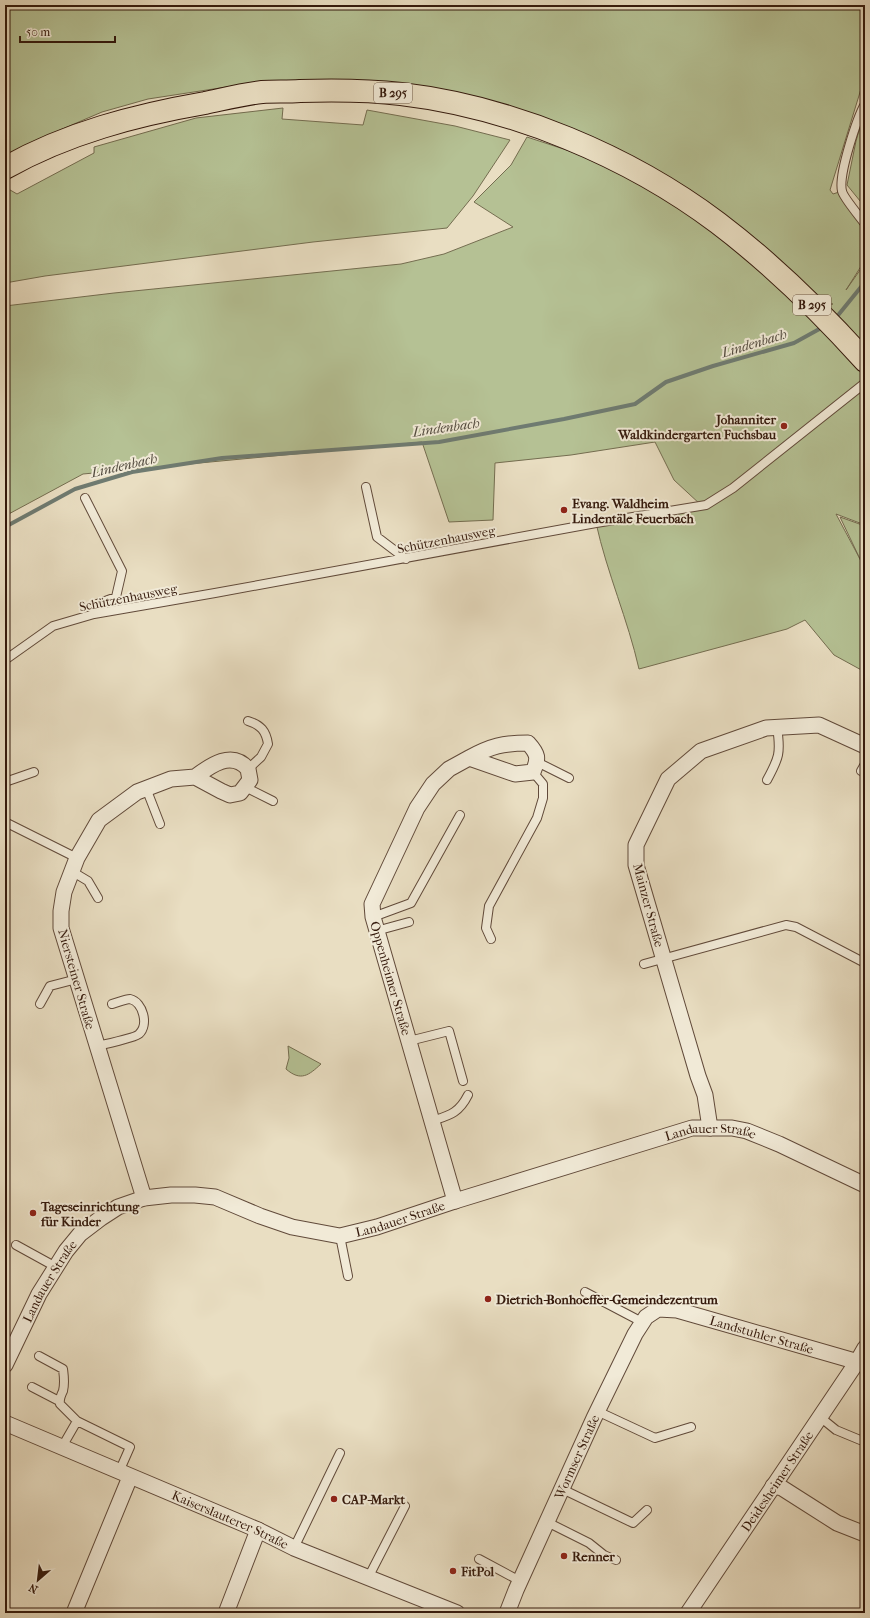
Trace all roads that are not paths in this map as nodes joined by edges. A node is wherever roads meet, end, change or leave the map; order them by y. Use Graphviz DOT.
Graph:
graph roads {
  1 [pos="865,104"];
  2 [pos="5,168"];
  3 [pos="865,224"];
  4 [pos="865,361"];
  5 [pos="865,383"];
  6 [pos="366,487"];
  7 [pos="85,498"];
  8 [pos="406,559"];
  9 [pos="94,614"];
  10 [pos="5,660"];
  11 [pos="248,721"];
  12 [pos="777,728"];
  13 [pos="865,746"];
  14 [pos="469,758"];
  15 [pos="535,767"];
  16 [pos="248,769"];
  17 [pos="34,772"];
  18 [pos="195,777"];
  19 [pos="570,778"];
  20 [pos="767,780"];
  21 [pos="5,782"];
  22 [pos="246,787"];
  23 [pos="146,788"];
  24 [pos="273,801"];
  25 [pos="460,815"];
  26 [pos="5,822"];
  27 [pos="160,824"];
  28 [pos="75,865"];
  29 [pos="98,898"];
  30 [pos="409,922"];
  31 [pos="375,924"];
  32 [pos="491,940"];
  33 [pos="664,959"];
  34 [pos="865,963"];
  35 [pos="644,964"];
  36 [pos="77,979"];
  37 [pos="40,1004"];
  38 [pos="112,1004"];
  39 [pos="409,1041"];
  40 [pos="97,1046"];
  41 [pos="463,1081"];
  42 [pos="468,1096"];
  43 [pos="432,1121"];
  44 [pos="710,1128"];
  45 [pos="865,1185"];
  46 [pos="144,1198"];
  47 [pos="455,1201"];
  48 [pos="340,1236"];
  49 [pos="16,1245"];
  50 [pos="56,1267"];
  51 [pos="348,1276"];
  52 [pos="585,1292"];
  53 [pos="658,1309"];
  54 [pos="642,1322"];
  55 [pos="865,1348"];
  56 [pos="39,1356"];
  57 [pos="861,1363"];
  58 [pos="5,1365"];
  59 [pos="32,1387"];
  60 [pos="59,1401"];
  61 [pos="597,1411"];
  62 [pos="820,1417"];
  63 [pos="77,1421"];
  64 [pos="5,1423"];
  65 [pos="692,1427"];
  66 [pos="865,1442"];
  67 [pos="62,1447"];
  68 [pos="340,1453"];
  69 [pos="125,1474"];
  70 [pos="773,1486"];
  71 [pos="562,1489"];
  72 [pos="404,1506"];
  73 [pos="647,1510"];
  74 [pos="547,1522"];
  75 [pos="258,1530"];
  76 [pos="865,1534"];
  77 [pos="294,1548"];
  78 [pos="479,1558"];
  79 [pos="616,1560"];
  80 [pos="368,1578"];
  81 [pos="520,1581"];
  82 [pos="74,1613"];
  83 [pos="226,1613"];
  84 [pos="457,1613"];
  85 [pos="507,1613"];
  86 [pos="688,1613"];
  1 -- 3 [label="lane"];
  2 -- 4 [label="main road, B 295"];
  5 -- 8 [label="lane, Schützenhausweg"];
  6 -- 8 [label="lane"];
  7 -- 9 [label="lane"];
  8 -- 9 [label="lane, Schützenhausweg"];
  9 -- 10 [label="lane, Schützenhausweg"];
  11 -- 16 [label="lane"];
  12 -- 13 [label="street, Mainzer Straße"];
  12 -- 20 [label="lane"];
  12 -- 33 [label="street, Mainzer Straße"];
  14 -- 15 [label="street"];
  14 -- 15 [label="street, Oppenheimer Straße"];
  14 -- 31 [label="street, Oppenheimer Straße"];
  15 -- 19 [label="lane"];
  15 -- 32 [label="lane"];
  16 -- 18 [label="street"];
  16 -- 22 [label="street"];
  17 -- 21 [label="lane"];
  18 -- 22 [label="street"];
  18 -- 23 [label="street, Niersteiner Straße"];
  22 -- 24 [label="lane"];
  23 -- 27 [label="lane"];
  23 -- 28 [label="street, Niersteiner Straße"];
  25 -- 31 [label="lane"];
  26 -- 28 [label="lane"];
  28 -- 29 [label="lane"];
  28 -- 36 [label="street, Niersteiner Straße"];
  30 -- 31 [label="lane"];
  31 -- 39 [label="street, Oppenheimer Straße"];
  33 -- 34 [label="lane"];
  33 -- 35 [label="lane"];
  33 -- 44 [label="street, Mainzer Straße"];
  36 -- 37 [label="lane"];
  36 -- 40 [label="street, Niersteiner Straße"];
  38 -- 40 [label="lane"];
  39 -- 41 [label="lane"];
  39 -- 43 [label="street, Oppenheimer Straße"];
  40 -- 46 [label="street, Niersteiner Straße"];
  42 -- 43 [label="lane"];
  43 -- 47 [label="street, Oppenheimer Straße"];
  44 -- 45 [label="street, Landauer Straße"];
  44 -- 47 [label="street, Landauer Straße"];
  46 -- 48 [label="street, Landauer Straße"];
  46 -- 50 [label="street, Landauer Straße"];
  47 -- 48 [label="street, Landauer Straße"];
  48 -- 51 [label="lane"];
  49 -- 50 [label="lane"];
  50 -- 58 [label="street, Landauer Straße"];
  52 -- 54 [label="lane"];
  53 -- 54 [label="street, Wormser Straße"];
  53 -- 57 [label="street, Landstuhler Straße"];
  54 -- 61 [label="street, Wormser Straße"];
  55 -- 57 [label="street, Deidesheimer Straße"];
  56 -- 60 [label="lane"];
  57 -- 62 [label="street, Deidesheimer Straße"];
  59 -- 60 [label="lane"];
  60 -- 63 [label="lane"];
  61 -- 65 [label="lane"];
  61 -- 71 [label="street, Wormser Straße"];
  62 -- 66 [label="lane"];
  62 -- 70 [label="street, Deidesheimer Straße"];
  63 -- 67 [label="lane"];
  63 -- 69 [label="lane"];
  64 -- 67 [label="street, Kaiserslauterer Straße"];
  67 -- 69 [label="street, Kaiserslauterer Straße"];
  68 -- 77 [label="lane"];
  69 -- 75 [label="street, Kaiserslauterer Straße"];
  69 -- 82 [label="street"];
  70 -- 76 [label="street"];
  70 -- 86 [label="street, Deidesheimer Straße"];
  71 -- 73 [label="lane"];
  71 -- 74 [label="street, Wormser Straße"];
  72 -- 80 [label="lane"];
  74 -- 79 [label="lane"];
  74 -- 81 [label="street, Wormser Straße"];
  75 -- 77 [label="street, Kaiserslauterer Straße"];
  75 -- 83 [label="street"];
  77 -- 80 [label="street, Kaiserslauterer Straße"];
  78 -- 81 [label="lane"];
  80 -- 84 [label="street, Kaiserslauterer Straße"];
  81 -- 85 [label="street, Wormser Straße"];
}
